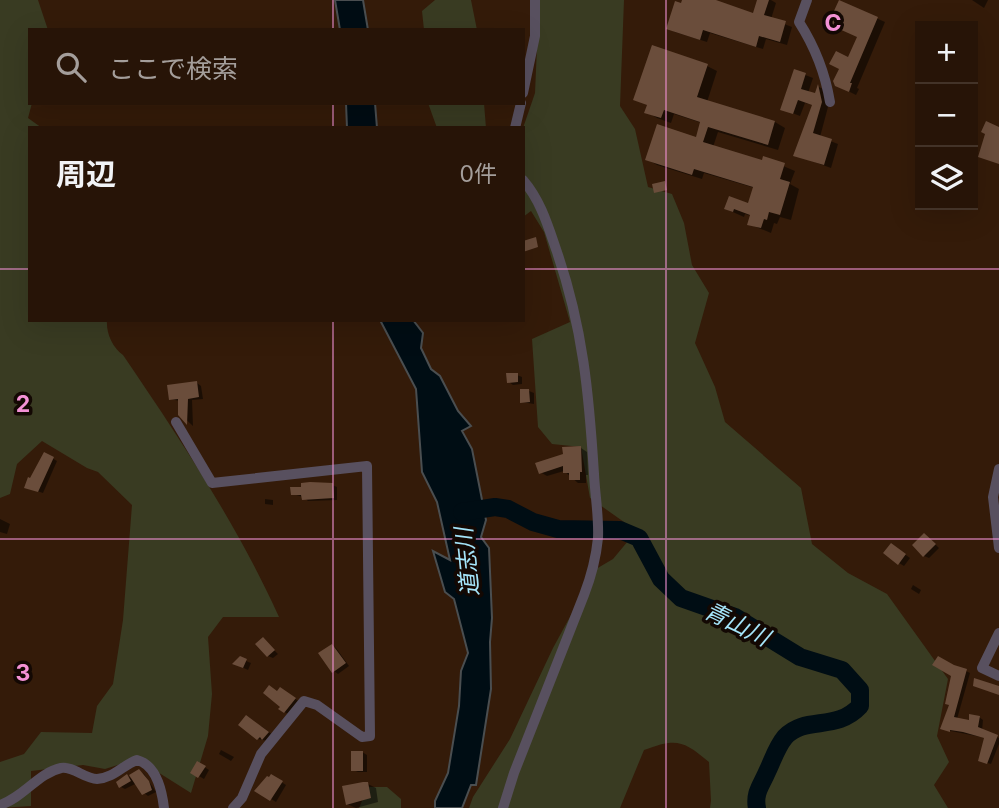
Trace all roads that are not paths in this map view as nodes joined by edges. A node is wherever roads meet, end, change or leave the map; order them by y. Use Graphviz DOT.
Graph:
graph roads {
  1 [pos="535,0"];
  2 [pos="807,0"];
  3 [pos="525,84"];
  4 [pos="830,102"];
  5 [pos="521,105"];
  6 [pos="516,126"];
  7 [pos="525,182"];
  8 [pos="176,422"];
  9 [pos="999,469"];
  10 [pos="999,548"];
  11 [pos="999,634"];
  12 [pos="999,676"];
  13 [pos="0,805"];
  14 [pos="164,808"];
  15 [pos="233,808"];
  16 [pos="503,808"];
  1 -- 3 [label="street"];
  2 -- 4 [label="street"];
  5 -- 6 [label="street"];
  7 -- 16 [label="street"];
  8 -- 15 [label="street"];
  9 -- 10 [label="street"];
  11 -- 12 [label="street"];
  13 -- 14 [label="street"];
}
